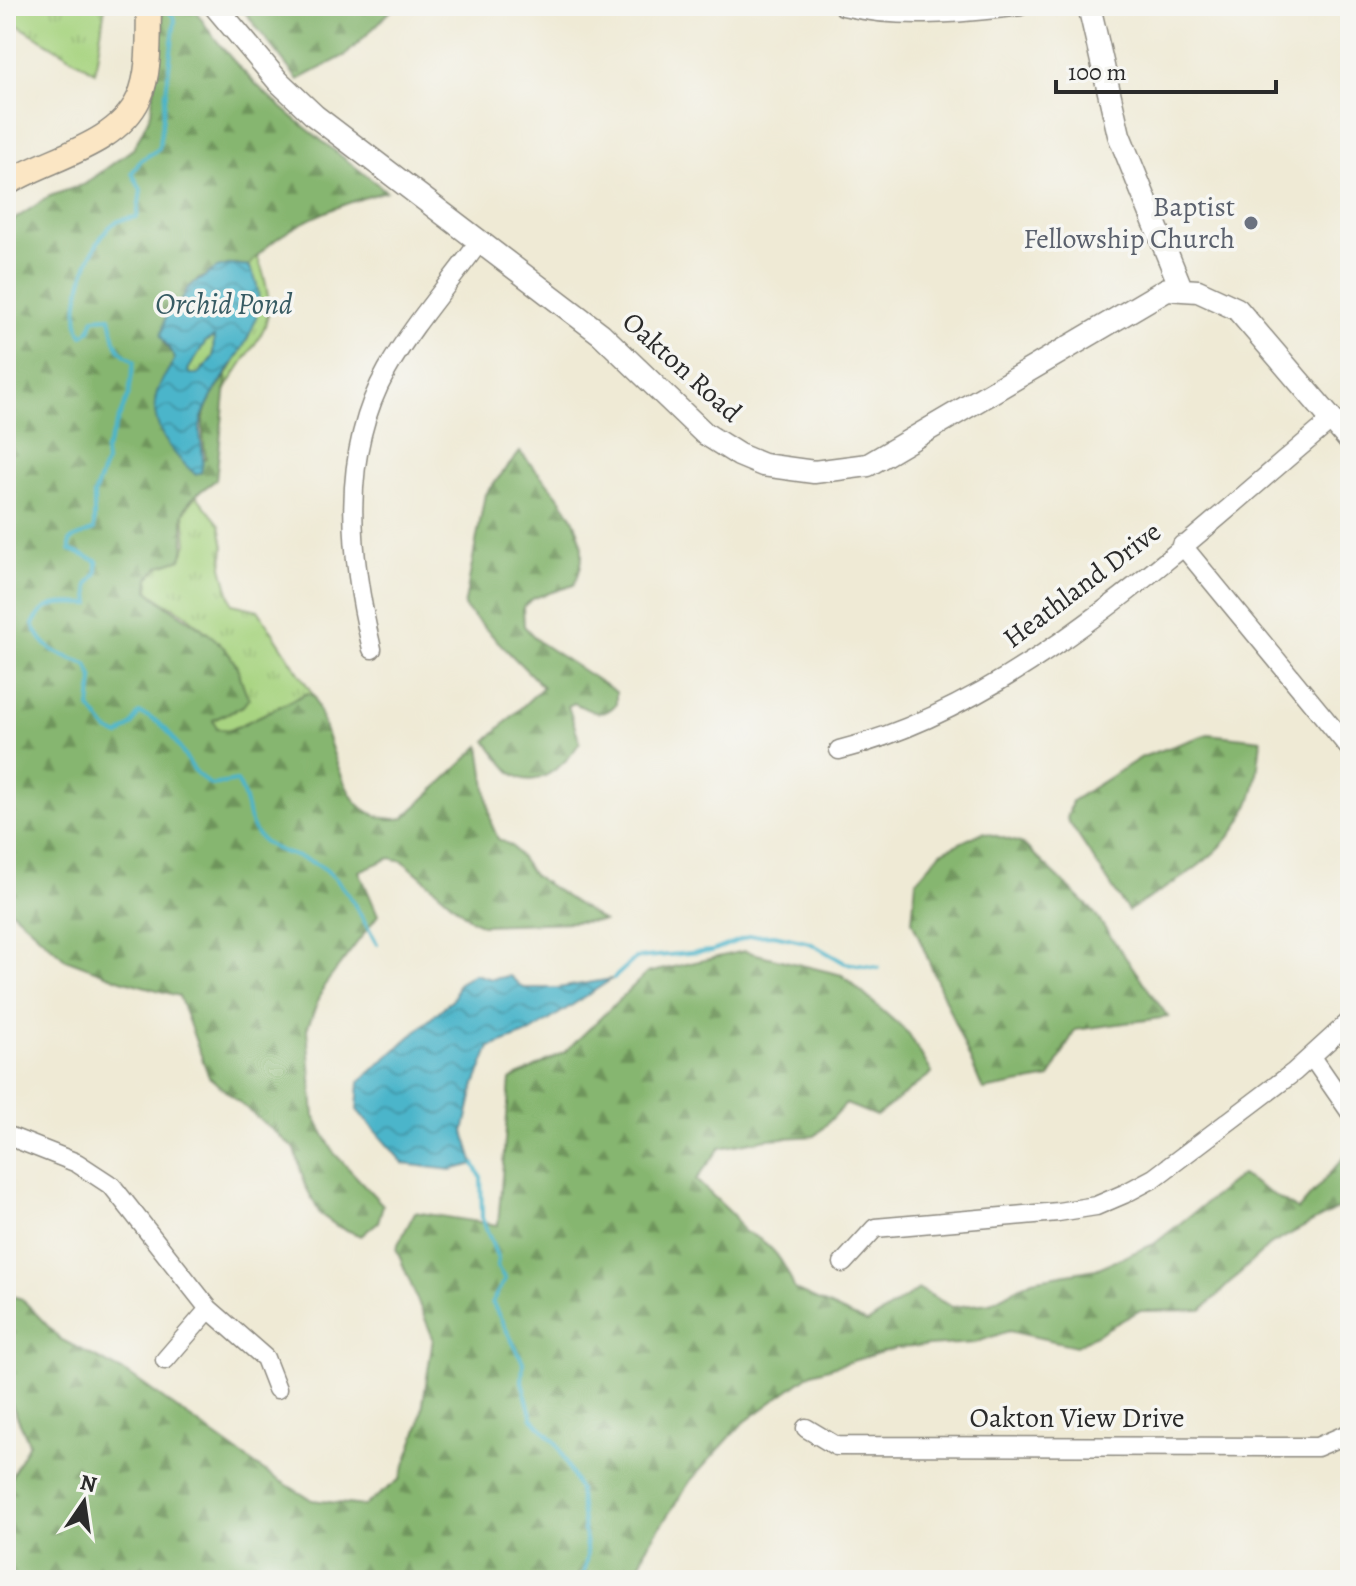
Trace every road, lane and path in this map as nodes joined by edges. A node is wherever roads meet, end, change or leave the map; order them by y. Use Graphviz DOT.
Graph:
graph roads {
  1 [pos="149,6"];
  2 [pos="215,6"];
  3 [pos="843,6"];
  4 [pos="1021,6"];
  5 [pos="1089,6"];
  6 [pos="6,184"];
  7 [pos="480,241"];
  8 [pos="1181,288"];
  9 [pos="1332,420"];
  10 [pos="1350,441"];
  11 [pos="1182,545"];
  12 [pos="372,649"];
  13 [pos="1350,749"];
  14 [pos="839,750"];
  15 [pos="1350,1021"];
  16 [pos="1312,1057"];
  17 [pos="1350,1112"];
  18 [pos="6,1135"];
  19 [pos="843,1263"];
  20 [pos="209,1309"];
  21 [pos="165,1360"];
  22 [pos="277,1389"];
  23 [pos="806,1428"];
  24 [pos="1350,1433"];
  1 -- 6 [label="main road"];
  2 -- 7 [label="street, Oakton Road"];
  3 -- 4 [label="street"];
  5 -- 8 [label="street"];
  7 -- 8 [label="street, Oakton Road"];
  7 -- 12 [label="street"];
  8 -- 9 [label="street"];
  9 -- 10 [label="street"];
  9 -- 11 [label="street, Heathland Drive"];
  11 -- 13 [label="street"];
  11 -- 14 [label="street, Heathland Drive"];
  15 -- 16 [label="street"];
  16 -- 17 [label="street"];
  16 -- 19 [label="street"];
  18 -- 20 [label="street"];
  20 -- 21 [label="street"];
  20 -- 22 [label="street"];
  23 -- 24 [label="street, Oakton View Drive"];
}
